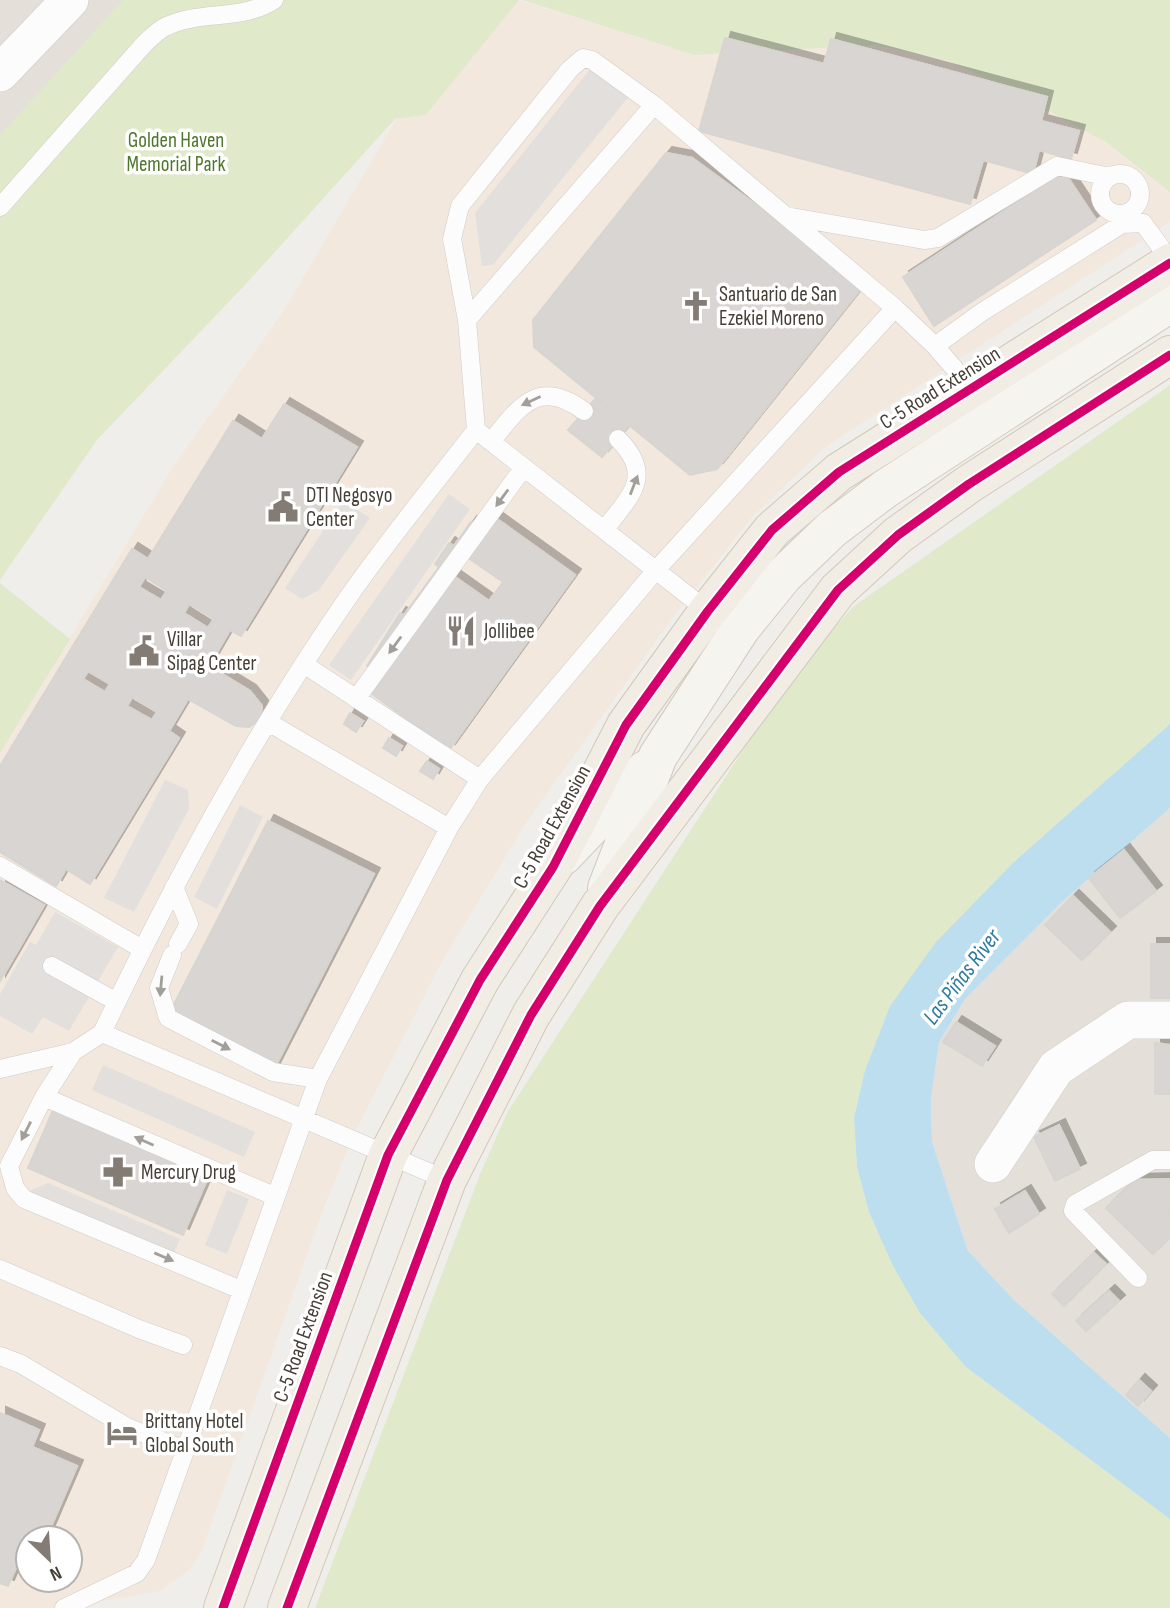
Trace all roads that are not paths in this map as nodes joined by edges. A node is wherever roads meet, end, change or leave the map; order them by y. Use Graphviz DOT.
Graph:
graph roads {
  1 [pos="70,0"];
  2 [pos="274,0"];
  3 [pos="0,73"];
  4 [pos="654,105"];
  5 [pos="1110,177"];
  6 [pos="0,207"];
  7 [pos="785,216"];
  8 [pos="1137,217"];
  9 [pos="1170,261"];
  10 [pos="1170,303"];
  11 [pos="895,308"];
  12 [pos="467,320"];
  13 [pos="935,346"];
  14 [pos="1170,355"];
  15 [pos="972,388"];
  16 [pos="584,411"];
  17 [pos="476,430"];
  18 [pos="618,439"];
  19 [pos="491,442"];
  20 [pos="524,467"];
  21 [pos="605,529"];
  22 [pos="657,569"];
  23 [pos="708,611"];
  24 [pos="305,665"];
  25 [pos="356,699"];
  26 [pos="268,722"];
  27 [pos="658,756"];
  28 [pos="480,779"];
  29 [pos="449,828"];
  30 [pos="0,866"];
  31 [pos="553,867"];
  32 [pos="174,887"];
  33 [pos="600,906"];
  34 [pos="142,949"];
  35 [pos="52,966"];
  36 [pos="117,1002"];
  37 [pos="1170,1020"];
  38 [pos="102,1033"];
  39 [pos="74,1052"];
  40 [pos="0,1069"];
  41 [pos="318,1079"];
  42 [pos="44,1097"];
  43 [pos="302,1118"];
  44 [pos="388,1155"];
  45 [pos="1170,1160"];
  46 [pos="993,1164"];
  47 [pos="447,1180"];
  48 [pos="274,1196"];
  49 [pos="0,1269"];
  50 [pos="1138,1278"];
  51 [pos="241,1290"];
  52 [pos="183,1345"];
  53 [pos="0,1356"];
  54 [pos="185,1450"];
  55 [pos="223,1607"];
  56 [pos="64,1608"];
  57 [pos="287,1608"];
  1 -- 3 [label="street"];
  2 -- 6 [label="lane"];
  4 -- 7 [label="lane"];
  4 -- 12 [label="lane"];
  4 -- 12 [label="lane"];
  5 -- 7 [label="lane"];
  5 -- 8 [label="lane"];
  5 -- 8 [label="lane"];
  7 -- 11 [label="lane"];
  8 -- 9 [label="lane"];
  8 -- 13 [label="lane"];
  9 -- 15 [label="main road, C-5 Road Extension"];
  10 -- 27 [label="main road, C-5 Road Extension"];
  11 -- 13 [label="lane"];
  11 -- 22 [label="lane"];
  12 -- 17 [label="lane"];
  13 -- 15 [label="lane"];
  14 -- 33 [label="main road, C-5 Road Extension"];
  15 -- 23 [label="main road, C-5 Road Extension"];
  16 -- 19 [label="lane, one-way"];
  17 -- 19 [label="lane"];
  17 -- 24 [label="lane"];
  21 -- 18 [label="lane, one-way"];
  19 -- 20 [label="lane"];
  20 -- 21 [label="lane"];
  20 -- 25 [label="lane, one-way"];
  21 -- 22 [label="lane"];
  22 -- 23 [label="lane"];
  22 -- 28 [label="lane"];
  23 -- 31 [label="main road, C-5 Road Extension"];
  24 -- 25 [label="lane"];
  24 -- 26 [label="lane"];
  25 -- 28 [label="lane"];
  26 -- 29 [label="lane"];
  26 -- 32 [label="lane"];
  27 -- 31 [label="main road, C-5 Road Extension"];
  27 -- 33 [label="main road, C-5 Road Extension"];
  28 -- 29 [label="lane"];
  29 -- 41 [label="lane"];
  30 -- 34 [label="lane"];
  31 -- 44 [label="main road, C-5 Road Extension"];
  32 -- 34 [label="lane"];
  32 -- 41 [label="lane, one-way"];
  33 -- 47 [label="main road, C-5 Road Extension"];
  34 -- 36 [label="lane"];
  35 -- 36 [label="lane"];
  36 -- 38 [label="lane"];
  37 -- 46 [label="street"];
  38 -- 39 [label="lane"];
  38 -- 43 [label="lane"];
  39 -- 40 [label="lane"];
  39 -- 42 [label="lane"];
  41 -- 43 [label="lane"];
  48 -- 42 [label="lane, one-way"];
  42 -- 51 [label="lane, one-way"];
  43 -- 44 [label="lane"];
  43 -- 48 [label="lane"];
  44 -- 47 [label="lane"];
  44 -- 55 [label="main road, C-5 Road Extension"];
  45 -- 50 [label="lane"];
  47 -- 57 [label="main road, C-5 Road Extension"];
  48 -- 51 [label="lane"];
  49 -- 52 [label="lane"];
  51 -- 54 [label="lane"];
  53 -- 54 [label="lane"];
  54 -- 56 [label="lane"];
}
